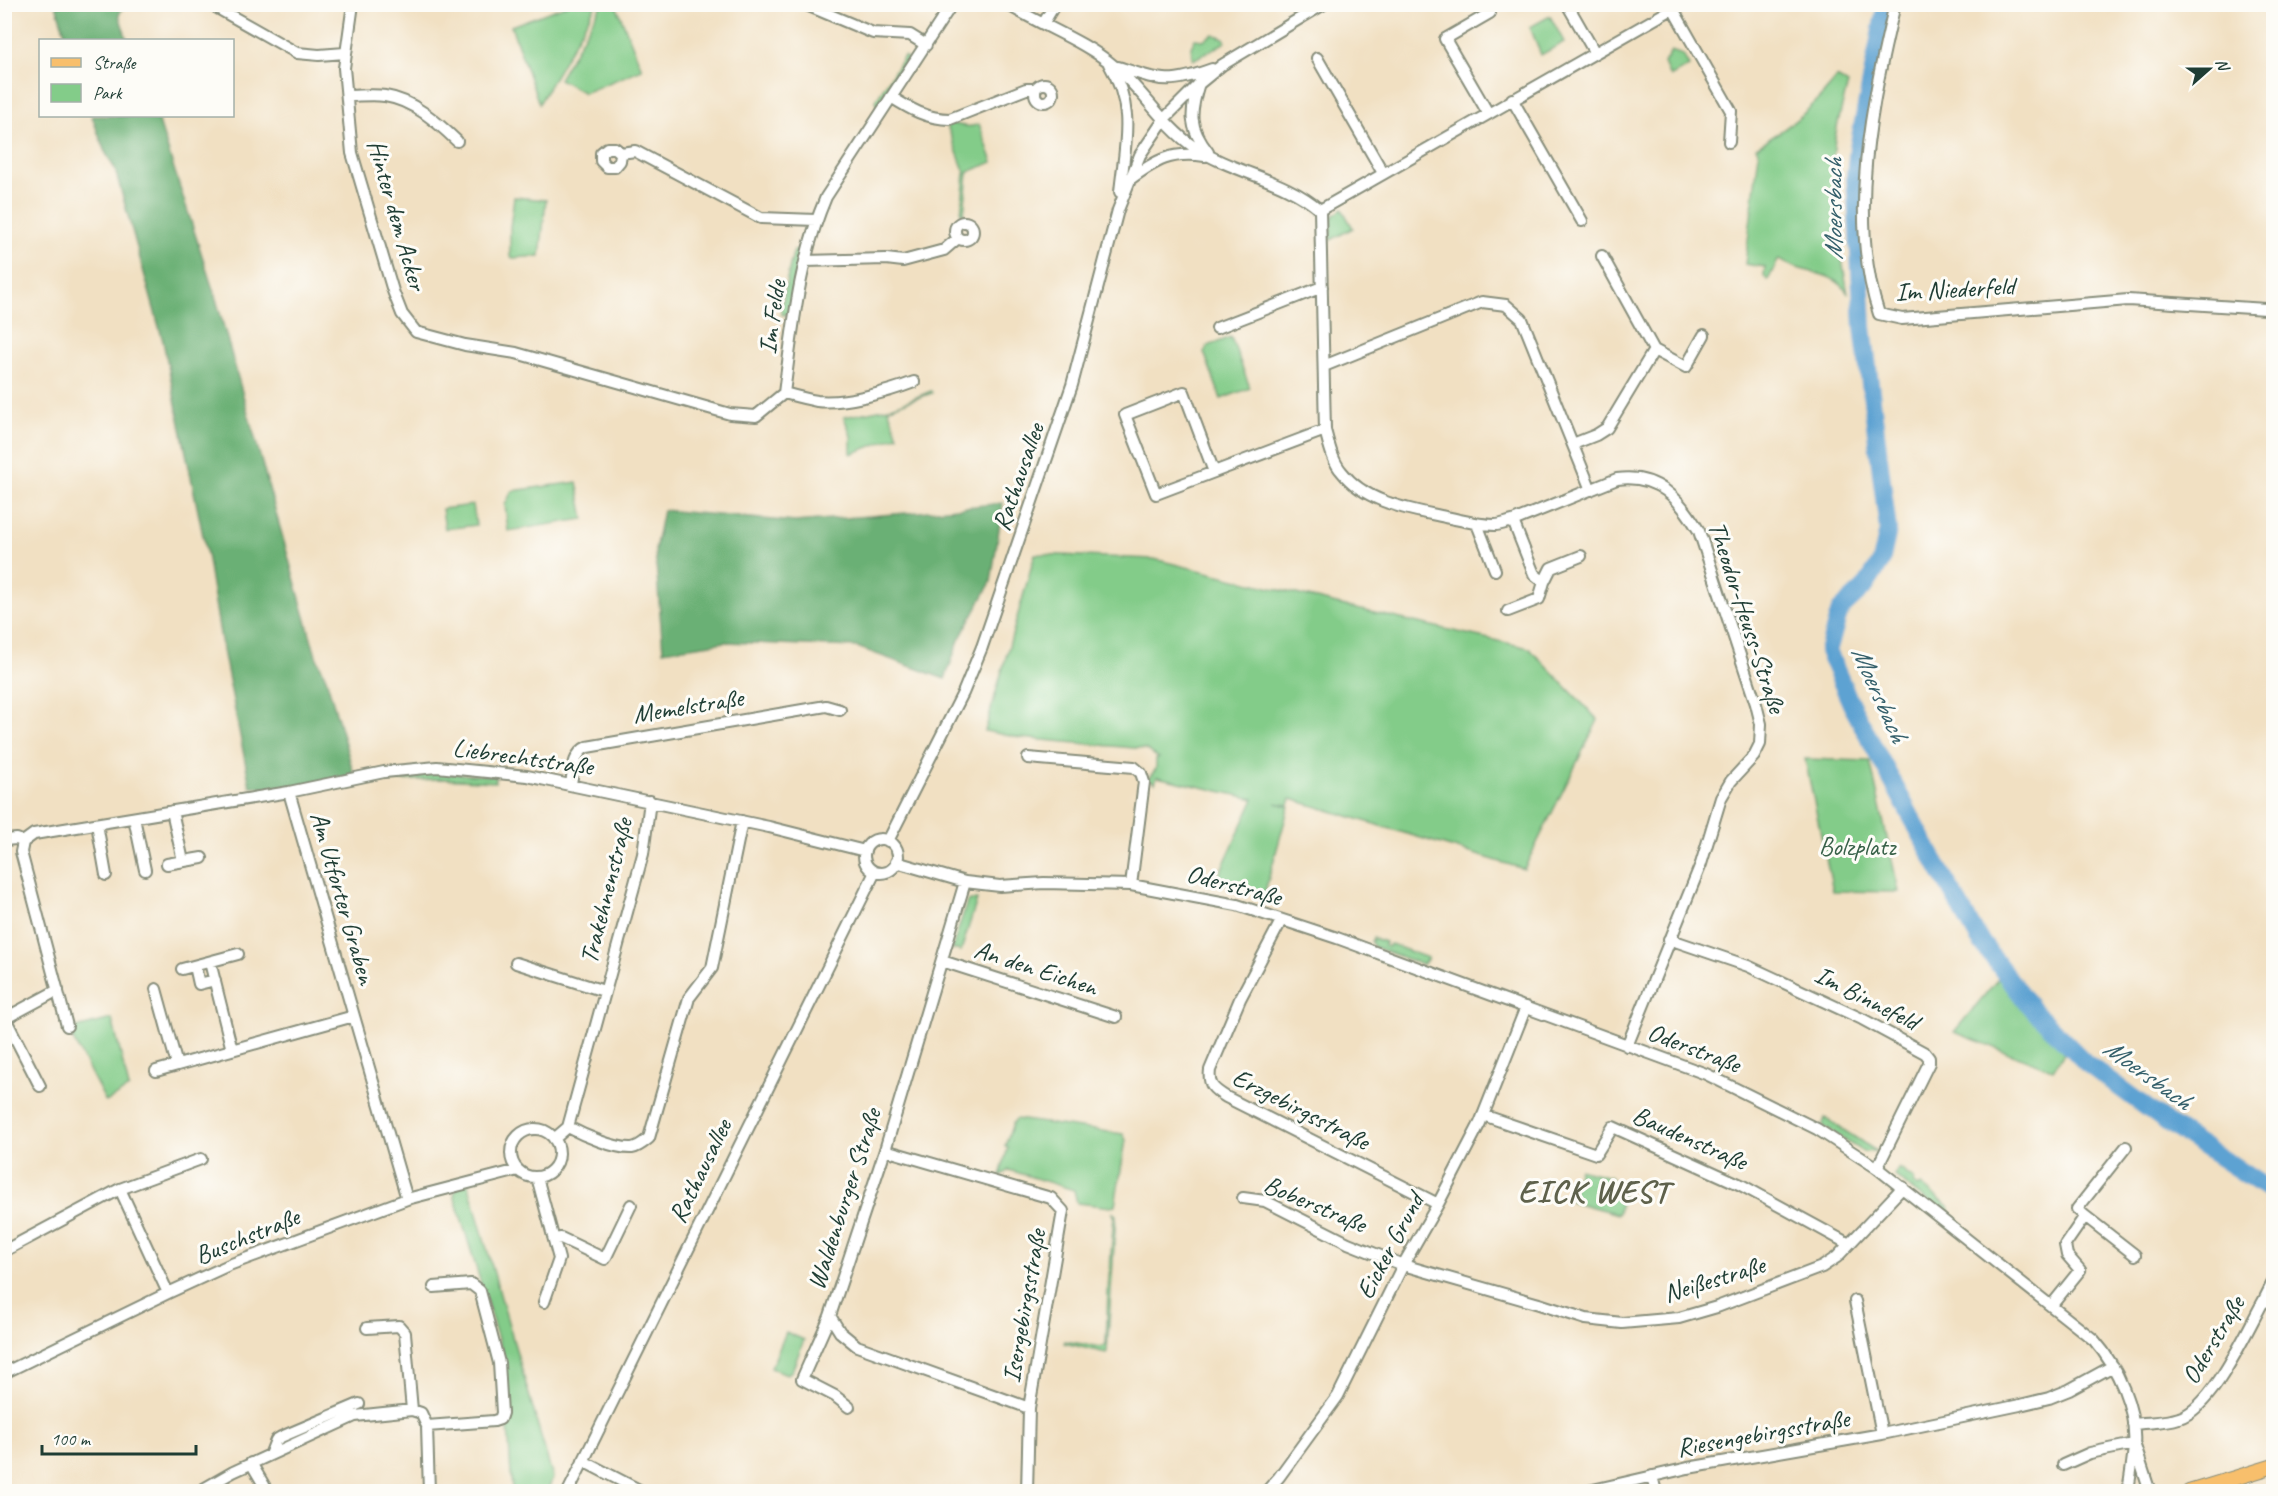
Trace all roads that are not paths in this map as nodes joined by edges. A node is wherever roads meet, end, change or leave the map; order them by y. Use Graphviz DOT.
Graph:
graph roads {
  1 [pos="210,4"];
  2 [pos="353,4"];
  3 [pos="804,4"];
  4 [pos="952,4"];
  5 [pos="1007,4"];
  6 [pos="1055,4"];
  7 [pos="1324,4"];
  8 [pos="1567,4"];
  9 [pos="1894,4"];
  10 [pos="1677,7"];
  11 [pos="1490,13"];
  12 [pos="1043,24"];
  13 [pos="926,45"];
  14 [pos="345,53"];
  15 [pos="1595,53"];
  16 [pos="1317,58"];
  17 [pos="1110,62"];
  18 [pos="1222,65"];
  19 [pos="1200,83"];
  20 [pos="1035,90"];
  21 [pos="346,96"];
  22 [pos="891,97"];
  23 [pos="1512,99"];
  24 [pos="1488,113"];
  25 [pos="1165,118"];
  26 [pos="457,141"];
  27 [pos="1729,142"];
  28 [pos="621,153"];
  29 [pos="1212,157"];
  30 [pos="1383,173"];
  31 [pos="1129,180"];
  32 [pos="1118,210"];
  33 [pos="1320,210"];
  34 [pos="816,220"];
  35 [pos="1582,221"];
  36 [pos="958,238"];
  37 [pos="1602,256"];
  38 [pos="805,261"];
  39 [pos="1322,287"];
  40 [pos="2274,308"];
  41 [pos="1217,328"];
  42 [pos="1704,335"];
  43 [pos="1654,350"];
  44 [pos="516,353"];
  45 [pos="1324,366"];
  46 [pos="914,382"];
  47 [pos="784,393"];
  48 [pos="1325,430"];
  49 [pos="1573,444"];
  50 [pos="1214,472"];
  51 [pos="1591,490"];
  52 [pos="1513,521"];
  53 [pos="1477,524"];
  54 [pos="1581,555"];
  55 [pos="1495,570"];
  56 [pos="1544,582"];
  57 [pos="1508,611"];
  58 [pos="840,710"];
  59 [pos="1028,758"];
  60 [pos="571,785"];
  61 [pos="289,792"];
  62 [pos="650,801"];
  63 [pos="172,811"];
  64 [pos="134,818"];
  65 [pos="742,821"];
  66 [pos="97,824"];
  67 [pos="4,840"];
  68 [pos="888,841"];
  69 [pos="23,842"];
  70 [pos="865,852"];
  71 [pos="202,858"];
  72 [pos="183,861"];
  73 [pos="897,862"];
  74 [pos="167,864"];
  75 [pos="145,870"];
  76 [pos="875,872"];
  77 [pos="106,875"];
  78 [pos="965,882"];
  79 [pos="1131,885"];
  80 [pos="1281,921"];
  81 [pos="1669,939"];
  82 [pos="238,954"];
  83 [pos="942,961"];
  84 [pos="210,962"];
  85 [pos="516,963"];
  86 [pos="195,966"];
  87 [pos="182,969"];
  88 [pos="215,980"];
  89 [pos="156,988"];
  90 [pos="58,990"];
  91 [pos="604,991"];
  92 [pos="1526,1007"];
  93 [pos="354,1016"];
  94 [pos="1116,1017"];
  95 [pos="5,1019"];
  96 [pos="67,1026"];
  97 [pos="1627,1046"];
  98 [pos="232,1050"];
  99 [pos="177,1065"];
  100 [pos="156,1071"];
  101 [pos="40,1086"];
  102 [pos="1483,1115"];
  103 [pos="568,1127"];
  104 [pos="554,1138"];
  105 [pos="2127,1148"];
  106 [pos="885,1150"];
  107 [pos="201,1158"];
  108 [pos="1877,1168"];
  109 [pos="518,1170"];
  110 [pos="537,1177"];
  111 [pos="1903,1187"];
  112 [pos="120,1188"];
  113 [pos="1243,1198"];
  114 [pos="407,1199"];
  115 [pos="1438,1204"];
  116 [pos="631,1205"];
  117 [pos="2085,1216"];
  118 [pos="554,1239"];
  119 [pos="1849,1244"];
  120 [pos="4,1251"];
  121 [pos="2135,1255"];
  122 [pos="1403,1265"];
  123 [pos="2272,1284"];
  124 [pos="435,1287"];
  125 [pos="168,1293"];
  126 [pos="1855,1301"];
  127 [pos="544,1302"];
  128 [pos="2269,1302"];
  129 [pos="2052,1306"];
  130 [pos="830,1316"];
  131 [pos="367,1328"];
  132 [pos="2113,1366"];
  133 [pos="4,1373"];
  134 [pos="359,1404"];
  135 [pos="849,1407"];
  136 [pos="1029,1408"];
  137 [pos="412,1410"];
  138 [pos="2133,1424"];
  139 [pos="426,1426"];
  140 [pos="1882,1434"];
  141 [pos="2134,1444"];
  142 [pos="270,1455"];
  143 [pos="583,1461"];
  144 [pos="251,1463"];
  145 [pos="2063,1465"];
  146 [pos="2274,1466"];
  147 [pos="1652,1476"];
  148 [pos="198,1491"];
  149 [pos="268,1491"];
  150 [pos="429,1491"];
  151 [pos="568,1491"];
  152 [pos="643,1491"];
  153 [pos="1027,1491"];
  154 [pos="1266,1491"];
  155 [pos="1584,1491"];
  156 [pos="1656,1491"];
  157 [pos="2128,1491"];
  158 [pos="2150,1491"];
  159 [pos="2189,1491"];
  1 -- 14 [label="street"];
  2 -- 14 [label="street, Hinter dem Acker"];
  3 -- 13 [label="street"];
  4 -- 13 [label="street, Im Felde"];
  5 -- 12 [label="street"];
  6 -- 12 [label="street"];
  7 -- 18 [label="street"];
  8 -- 15 [label="street"];
  9 -- 40 [label="street, Im Niederfeld"];
  10 -- 15 [label="street"];
  10 -- 27 [label="street"];
  11 -- 24 [label="street"];
  12 -- 17 [label="street"];
  13 -- 22 [label="street, Im Felde"];
  14 -- 21 [label="street, Hinter dem Acker"];
  15 -- 23 [label="street"];
  16 -- 30 [label="street"];
  17 -- 18 [label="street"];
  17 -- 25 [label="street"];
  17 -- 32 [label="street"];
  18 -- 19 [label="street, Rathausallee"];
  19 -- 25 [label="street, Rathausallee"];
  19 -- 29 [label="street"];
  20 -- 22 [label="street"];
  21 -- 26 [label="street"];
  21 -- 44 [label="street, Hinter dem Acker"];
  22 -- 34 [label="street, Im Felde"];
  23 -- 24 [label="street"];
  23 -- 35 [label="street"];
  24 -- 30 [label="street"];
  25 -- 29 [label="street"];
  25 -- 31 [label="street, Rathausallee"];
  28 -- 34 [label="street"];
  29 -- 31 [label="street"];
  29 -- 33 [label="street"];
  30 -- 33 [label="street"];
  31 -- 32 [label="street, Rathausallee"];
  32 -- 68 [label="street, Rathausallee"];
  33 -- 39 [label="street, Theodor-Heuss-Straße"];
  34 -- 38 [label="street, Im Felde"];
  36 -- 38 [label="street"];
  37 -- 43 [label="street"];
  38 -- 47 [label="street, Im Felde"];
  39 -- 41 [label="street"];
  39 -- 45 [label="street, Theodor-Heuss-Straße"];
  42 -- 43 [label="street"];
  43 -- 49 [label="street"];
  44 -- 47 [label="street, Im Felde"];
  45 -- 48 [label="street, Theodor-Heuss-Straße"];
  45 -- 49 [label="street"];
  46 -- 47 [label="street"];
  48 -- 50 [label="street"];
  48 -- 53 [label="street, Theodor-Heuss-Straße"];
  49 -- 51 [label="street"];
  50 -- 50 [label="street"];
  51 -- 52 [label="street, Theodor-Heuss-Straße"];
  51 -- 81 [label="street, Theodor-Heuss-Straße"];
  52 -- 53 [label="street, Theodor-Heuss-Straße"];
  52 -- 56 [label="street"];
  53 -- 55 [label="street"];
  54 -- 56 [label="street"];
  56 -- 57 [label="street"];
  58 -- 60 [label="street, Memelstraße"];
  59 -- 79 [label="street"];
  60 -- 61 [label="street, Liebrechtstraße"];
  60 -- 62 [label="street, Liebrechtstraße"];
  61 -- 63 [label="street, Liebrechtstraße"];
  61 -- 93 [label="street, Am Utforter Graben"];
  62 -- 65 [label="street, Liebrechtstraße"];
  62 -- 91 [label="street, Trakehnenstraße"];
  63 -- 64 [label="street, Liebrechtstraße"];
  63 -- 72 [label="street"];
  64 -- 66 [label="street, Liebrechtstraße"];
  64 -- 75 [label="street"];
  65 -- 70 [label="street, Liebrechtstraße"];
  65 -- 103 [label="street"];
  66 -- 69 [label="street, Liebrechtstraße"];
  66 -- 77 [label="street"];
  67 -- 69 [label="street, Liebrechtstraße"];
  68 -- 70 [label="street"];
  68 -- 73 [label="street"];
  69 -- 90 [label="street"];
  70 -- 76 [label="street"];
  71 -- 72 [label="street"];
  72 -- 74 [label="street"];
  73 -- 76 [label="street"];
  73 -- 78 [label="street, Oderstraße"];
  76 -- 143 [label="street, Rathausallee"];
  78 -- 79 [label="street, Oderstraße"];
  78 -- 83 [label="street, Waldenburger Straße"];
  79 -- 80 [label="street, Oderstraße"];
  80 -- 92 [label="street, Oderstraße"];
  80 -- 115 [label="street, Erzgebirgsstraße"];
  81 -- 97 [label="street, Theodor-Heuss-Straße"];
  81 -- 108 [label="street, Im Binnefeld"];
  82 -- 84 [label="street"];
  83 -- 94 [label="street, An den Eichen"];
  83 -- 106 [label="street, Waldenburger Straße"];
  84 -- 86 [label="street"];
  84 -- 88 [label="street"];
  85 -- 91 [label="street, Trakehnenstraße"];
  86 -- 87 [label="street"];
  86 -- 88 [label="street"];
  88 -- 98 [label="street"];
  89 -- 99 [label="street"];
  90 -- 95 [label="street"];
  90 -- 96 [label="street"];
  91 -- 103 [label="street, Trakehnenstraße"];
  92 -- 97 [label="street, Oderstraße"];
  92 -- 102 [label="street, Eicker Grund"];
  93 -- 98 [label="street, Am Utforter Graben"];
  93 -- 114 [label="street, Am Utforter Graben"];
  95 -- 101 [label="street"];
  97 -- 108 [label="street, Oderstraße"];
  98 -- 99 [label="street, Am Utforter Graben"];
  99 -- 100 [label="street, Am Utforter Graben"];
  102 -- 115 [label="street, Eicker Grund"];
  102 -- 119 [label="street, Baudenstraße"];
  103 -- 104 [label="street"];
  104 -- 109 [label="street"];
  104 -- 110 [label="street"];
  105 -- 117 [label="street"];
  106 -- 130 [label="street, Waldenburger Straße"];
  106 -- 136 [label="street, Isergebirgsstraße"];
  107 -- 112 [label="street"];
  108 -- 111 [label="street, Oderstraße"];
  109 -- 110 [label="street"];
  109 -- 114 [label="street, Buschstraße"];
  110 -- 118 [label="street"];
  111 -- 119 [label="street, Neißestraße"];
  111 -- 129 [label="street, Oderstraße"];
  112 -- 120 [label="street"];
  112 -- 125 [label="street"];
  113 -- 122 [label="street, Boberstraße"];
  114 -- 125 [label="street, Buschstraße"];
  115 -- 122 [label="street, Eicker Grund"];
  116 -- 118 [label="street"];
  117 -- 121 [label="street"];
  117 -- 129 [label="street"];
  118 -- 127 [label="street"];
  119 -- 122 [label="street, Neißestraße"];
  122 -- 154 [label="street, Eicker Grund"];
  123 -- 128 [label="street, Oderstraße"];
  124 -- 139 [label="street"];
  125 -- 133 [label="street, Buschstraße"];
  126 -- 140 [label="street, Riesengebirgsstraße"];
  128 -- 138 [label="street, Oderstraße"];
  129 -- 132 [label="street, Oderstraße"];
  130 -- 135 [label="street"];
  130 -- 136 [label="street, Waldenburger Straße"];
  131 -- 137 [label="street"];
  132 -- 138 [label="street, Oderstraße"];
  132 -- 140 [label="street, Riesengebirgsstraße"];
  134 -- 142 [label="street"];
  136 -- 153 [label="street, Isergebirgsstraße"];
  137 -- 139 [label="street"];
  137 -- 142 [label="street"];
  138 -- 141 [label="street, Oderstraße"];
  139 -- 150 [label="street"];
  140 -- 147 [label="street, Riesengebirgsstraße"];
  141 -- 145 [label="street"];
  141 -- 157 [label="street, Oderstraße"];
  141 -- 158 [label="street, Oderstraße"];
  142 -- 144 [label="street"];
  143 -- 151 [label="street, Rathausallee"];
  143 -- 152 [label="street"];
  144 -- 148 [label="street"];
  144 -- 149 [label="street"];
  146 -- 159 [label="main road"];
  147 -- 155 [label="street, Riesengebirgsstraße"];
  147 -- 156 [label="street, Riesengebirgsstraße"];
}
